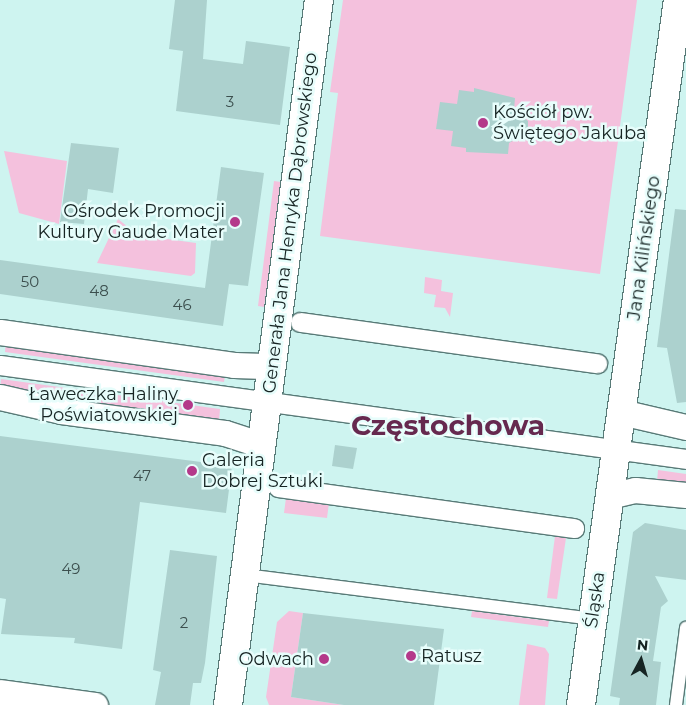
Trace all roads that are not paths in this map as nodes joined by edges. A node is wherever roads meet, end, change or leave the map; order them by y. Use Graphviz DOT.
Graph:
graph roads {
  1 [pos="319,0"];
  2 [pos="678,0"];
  3 [pos="300,322"];
  4 [pos="0,332"];
  5 [pos="597,363"];
  6 [pos="0,366"];
  7 [pos="272,366"];
  8 [pos="0,397"];
  9 [pos="262,402"];
  10 [pos="621,412"];
  11 [pos="686,427"];
  12 [pos="261,446"];
  13 [pos="616,449"];
  14 [pos="686,459"];
  15 [pos="278,487"];
  16 [pos="686,495"];
  17 [pos="610,496"];
  18 [pos="574,528"];
  19 [pos="244,575"];
  20 [pos="593,619"];
  21 [pos="686,628"];
  22 [pos="0,692"];
  23 [pos="95,705"];
  24 [pos="228,705"];
  25 [pos="581,705"];
  26 [pos="676,705"];
  1 -- 7 [label="street, Generała Jana Henryka Dąbrowskiego"];
  2 -- 10 [label="street, Jana Kilińskiego"];
  3 -- 5 [label="street"];
  4 -- 7 [label="street"];
  6 -- 9 [label="street"];
  7 -- 9 [label="street, Generała Jana Henryka Dąbrowskiego"];
  8 -- 12 [label="street"];
  9 -- 12 [label="street, Generała Jana Henryka Dąbrowskiego"];
  9 -- 13 [label="street"];
  10 -- 11 [label="street"];
  10 -- 13 [label="street, Jana Kilińskiego"];
  12 -- 19 [label="street, Generała Jana Henryka Dąbrowskiego"];
  13 -- 14 [label="street"];
  13 -- 17 [label="street, Jana Kilińskiego"];
  15 -- 18 [label="street"];
  16 -- 17 [label="street"];
  17 -- 20 [label="street, Śląska"];
  19 -- 20 [label="lane"];
  19 -- 24 [label="street, Generała Jana Henryka Dąbrowskiego"];
  20 -- 25 [label="street, Śląska"];
  21 -- 26 [label="lane"];
  22 -- 23 [label="street"];
}
